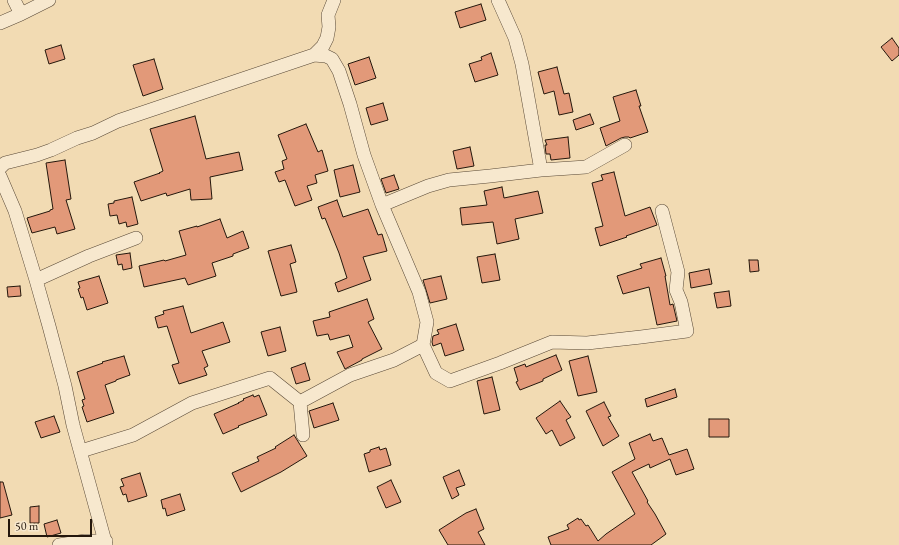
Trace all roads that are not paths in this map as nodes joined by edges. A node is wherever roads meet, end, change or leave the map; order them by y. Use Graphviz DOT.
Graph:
graph roads {
  1 [pos="14,0"];
  2 [pos="49,0"];
  3 [pos="334,0"];
  4 [pos="498,0"];
  5 [pos="21,14"];
  6 [pos="0,23"];
  7 [pos="314,55"];
  8 [pos="626,145"];
  9 [pos="0,168"];
  10 [pos="541,170"];
  11 [pos="0,176"];
  12 [pos="382,205"];
  13 [pos="662,211"];
  14 [pos="136,238"];
  15 [pos="36,280"];
  16 [pos="423,344"];
  17 [pos="300,402"];
  18 [pos="303,435"];
  19 [pos="81,452"];
  20 [pos="106,543"];
  21 [pos="59,545"];
  1 -- 5 [label="street"];
  2 -- 5 [label="street"];
  3 -- 7 [label="street"];
  4 -- 10 [label="street"];
  5 -- 6 [label="street"];
  7 -- 9 [label="street"];
  7 -- 12 [label="street"];
  8 -- 10 [label="street"];
  10 -- 12 [label="street"];
  11 -- 15 [label="street"];
  12 -- 16 [label="street"];
  13 -- 16 [label="street"];
  14 -- 15 [label="street"];
  15 -- 19 [label="street"];
  16 -- 17 [label="street"];
  17 -- 18 [label="street"];
  17 -- 19 [label="street"];
  19 -- 20 [label="street"];
  20 -- 21 [label="street"];
}
